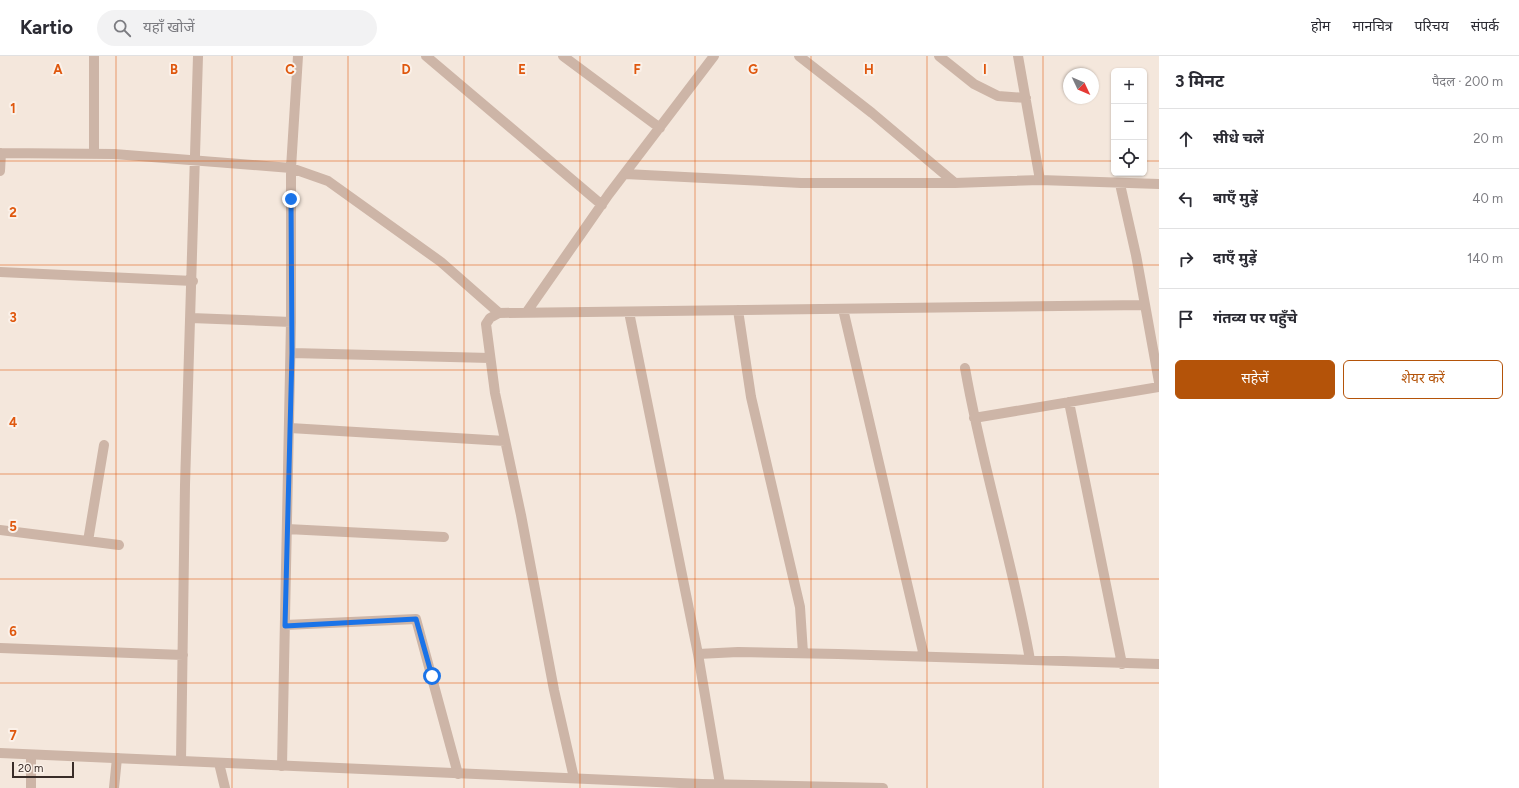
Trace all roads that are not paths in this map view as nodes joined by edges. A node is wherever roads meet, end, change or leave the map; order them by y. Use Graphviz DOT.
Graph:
graph roads {
  1 [pos="94,56"];
  2 [pos="198,56"];
  3 [pos="298,56"];
  4 [pos="426,56"];
  5 [pos="563,56"];
  6 [pos="714,56"];
  7 [pos="799,56"];
  8 [pos="938,56"];
  9 [pos="1018,56"];
  10 [pos="1026,98"];
  11 [pos="660,128"];
  12 [pos="1,153"];
  13 [pos="94,154"];
  14 [pos="196,160"];
  15 [pos="291,168"];
  16 [pos="0,171"];
  17 [pos="625,174"];
  18 [pos="1040,180"];
  19 [pos="955,183"];
  20 [pos="1120,184"];
  21 [pos="1159,184"];
  22 [pos="602,205"];
  23 [pos="0,272"];
  24 [pos="193,281"];
  25 [pos="1145,305"];
  26 [pos="843,309"];
  27 [pos="738,310"];
  28 [pos="629,312"];
  29 [pos="499,313"];
  30 [pos="526,313"];
  31 [pos="191,318"];
  32 [pos="291,322"];
  33 [pos="292,353"];
  34 [pos="490,358"];
  35 [pos="965,368"];
  36 [pos="1159,382"];
  37 [pos="1159,387"];
  38 [pos="1069,402"];
  39 [pos="974,418"];
  40 [pos="290,428"];
  41 [pos="505,441"];
  42 [pos="104,445"];
  43 [pos="287,529"];
  44 [pos="0,530"];
  45 [pos="444,537"];
  46 [pos="88,541"];
  47 [pos="119,545"];
  48 [pos="285,626"];
  49 [pos="0,648"];
  50 [pos="803,653"];
  51 [pos="698,654"];
  52 [pos="183,655"];
  53 [pos="924,656"];
  54 [pos="1030,660"];
  55 [pos="1122,664"];
  56 [pos="1159,664"];
  57 [pos="0,753"];
  58 [pos="32,754"];
  59 [pos="117,758"];
  60 [pos="181,761"];
  61 [pos="219,763"];
  62 [pos="282,766"];
  63 [pos="458,774"];
  64 [pos="575,783"];
  65 [pos="724,786"];
  66 [pos="31,788"];
  67 [pos="114,788"];
  68 [pos="225,788"];
  69 [pos="883,788"];
  1 -- 13 [label="street"];
  2 -- 14 [label="street"];
  3 -- 15 [label="street"];
  4 -- 22 [label="street"];
  5 -- 11 [label="street"];
  6 -- 11 [label="street"];
  7 -- 19 [label="street"];
  8 -- 10 [label="street"];
  9 -- 10 [label="street"];
  10 -- 18 [label="street"];
  11 -- 17 [label="street"];
  12 -- 13 [label="street"];
  12 -- 16 [label="street"];
  13 -- 14 [label="street"];
  14 -- 15 [label="street"];
  14 -- 24 [label="street"];
  15 -- 29 [label="street"];
  15 -- 32 [label="street"];
  17 -- 19 [label="street"];
  17 -- 22 [label="street"];
  18 -- 19 [label="street"];
  18 -- 20 [label="street"];
  20 -- 21 [label="street"];
  20 -- 25 [label="street"];
  22 -- 30 [label="street"];
  23 -- 24 [label="street"];
  24 -- 31 [label="street"];
  25 -- 26 [label="street"];
  25 -- 36 [label="street"];
  26 -- 27 [label="street"];
  26 -- 53 [label="street"];
  27 -- 28 [label="street"];
  27 -- 50 [label="street"];
  28 -- 30 [label="street"];
  28 -- 51 [label="street"];
  29 -- 30 [label="street"];
  29 -- 34 [label="street"];
  31 -- 32 [label="street"];
  31 -- 52 [label="street"];
  32 -- 33 [label="street"];
  33 -- 34 [label="street"];
  33 -- 40 [label="street"];
  34 -- 41 [label="street"];
  35 -- 39 [label="street"];
  37 -- 38 [label="street"];
  38 -- 39 [label="street"];
  38 -- 55 [label="street"];
  39 -- 54 [label="street"];
  40 -- 41 [label="street"];
  40 -- 43 [label="street"];
  41 -- 64 [label="street"];
  42 -- 46 [label="street"];
  43 -- 45 [label="street"];
  43 -- 48 [label="street"];
  44 -- 46 [label="street"];
  46 -- 47 [label="street"];
  48 -- 62 [label="street"];
  48 -- 63 [label="street"];
  49 -- 52 [label="street"];
  50 -- 51 [label="street"];
  50 -- 53 [label="street"];
  51 -- 65 [label="street"];
  52 -- 60 [label="street"];
  53 -- 54 [label="street"];
  54 -- 55 [label="street"];
  55 -- 56 [label="street"];
  57 -- 58 [label="street"];
  58 -- 59 [label="street"];
  58 -- 66 [label="street"];
  59 -- 60 [label="street"];
  59 -- 67 [label="street"];
  60 -- 61 [label="street"];
  61 -- 62 [label="street"];
  61 -- 68 [label="street"];
  62 -- 63 [label="street"];
  63 -- 64 [label="street"];
  64 -- 65 [label="street"];
  65 -- 69 [label="street"];
}
